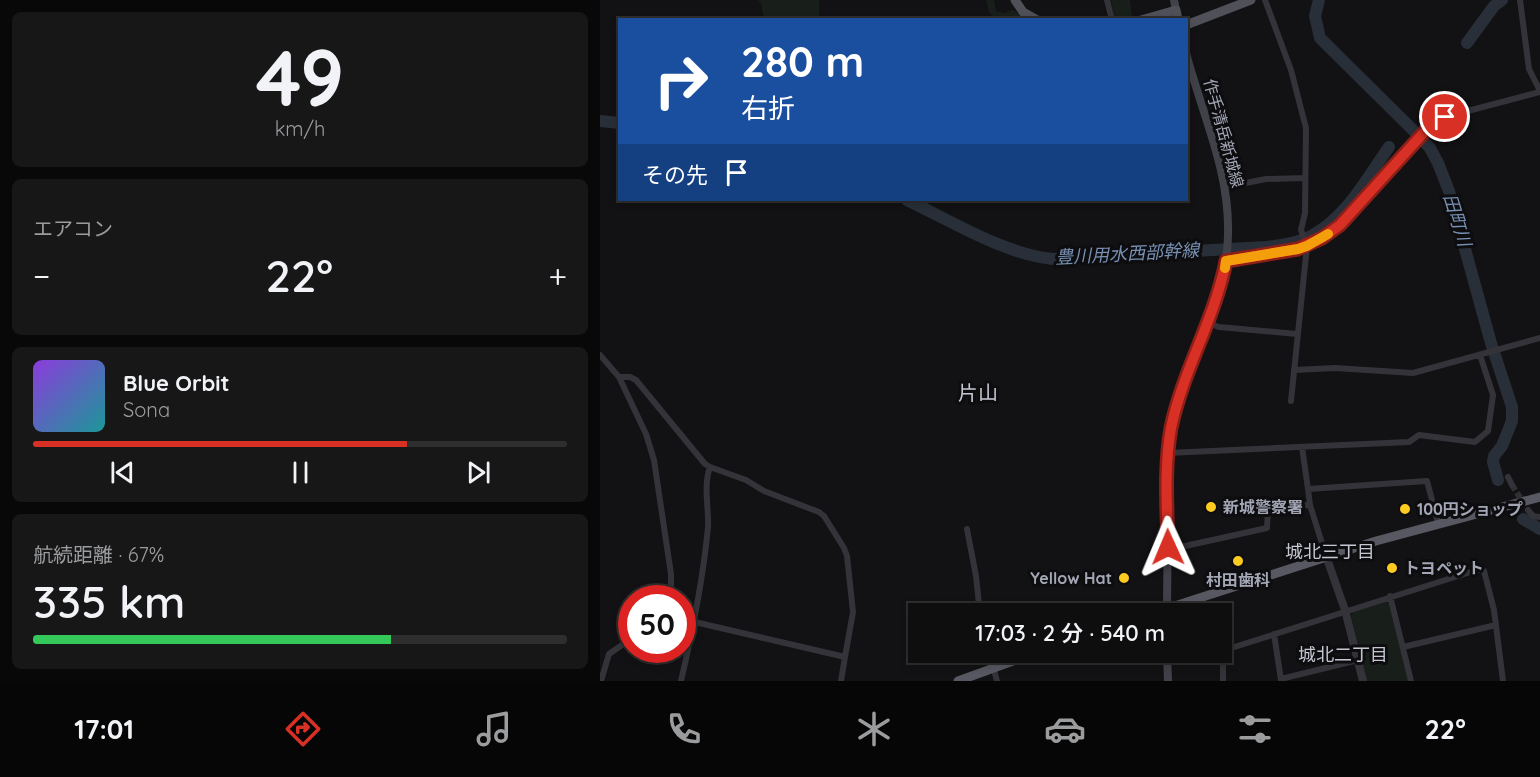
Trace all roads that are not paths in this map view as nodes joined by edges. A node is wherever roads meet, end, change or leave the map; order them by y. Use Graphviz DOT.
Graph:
graph roads {
  1 [pos="1015,0"];
  2 [pos="1107,0"];
  3 [pos="1174,0"];
  4 [pos="1251,0"];
  5 [pos="1265,0"];
  6 [pos="1520,0"];
  7 [pos="1177,15"];
  8 [pos="1034,18"];
  9 [pos="1112,18"];
  10 [pos="1156,18"];
  11 [pos="1188,24"];
  12 [pos="1188,59"];
  13 [pos="1540,91"];
  14 [pos="1305,178"];
  15 [pos="1225,187"];
  16 [pos="1307,245"];
  17 [pos="1227,259"];
  18 [pos="1208,323"];
  19 [pos="1297,334"];
  20 [pos="1540,338"];
  21 [pos="600,355"];
  22 [pos="1480,355"];
  23 [pos="1294,370"];
  24 [pos="619,377"];
  25 [pos="1292,401"];
  26 [pos="1302,447"];
  27 [pos="1167,453"];
  28 [pos="710,467"];
  29 [pos="1508,477"];
  30 [pos="1512,485"];
  31 [pos="1308,489"];
  32 [pos="1540,497"];
  33 [pos="1310,505"];
  34 [pos="1528,510"];
  35 [pos="1540,517"];
  36 [pos="1438,523"];
  37 [pos="967,529"];
  38 [pos="1168,547"];
  39 [pos="1326,556"];
  40 [pos="671,585"];
  41 [pos="1390,596"];
  42 [pos="979,603"];
  43 [pos="1167,603"];
  44 [pos="1188,603"];
  45 [pos="1345,610"];
  46 [pos="696,615"];
  47 [pos="696,622"];
  48 [pos="1496,625"];
  49 [pos="1274,634"];
  50 [pos="1403,647"];
  51 [pos="618,648"];
  52 [pos="845,657"];
  53 [pos="1358,660"];
  54 [pos="685,663"];
  55 [pos="991,663"];
  56 [pos="1008,663"];
  57 [pos="1167,663"];
  58 [pos="992,669"];
  59 [pos="1281,680"];
  60 [pos="601,681"];
  61 [pos="681,681"];
  62 [pos="841,681"];
  63 [pos="958,681"];
  64 [pos="997,681"];
  65 [pos="1168,681"];
  66 [pos="1223,681"];
  67 [pos="1363,681"];
  68 [pos="1411,681"];
  69 [pos="1503,681"];
  1 -- 8 [label="main road"];
  2 -- 9 [label="street"];
  3 -- 7 [label="main road"];
  4 -- 11 [label="main road"];
  5 -- 14 [label="street"];
  6 -- 13 [label="street"];
  7 -- 10 [label="main road"];
  12 -- 15 [label="main road, 作手清岳新城線"];
  13 -- 16 [label="street"];
  14 -- 15 [label="street"];
  14 -- 16 [label="street"];
  15 -- 17 [label="main road, 作手清岳新城線"];
  16 -- 17 [label="street"];
  16 -- 19 [label="street"];
  17 -- 18 [label="main road, 作手清岳新城線"];
  18 -- 19 [label="street"];
  18 -- 27 [label="main road, 作手清岳新城線"];
  19 -- 23 [label="street"];
  20 -- 22 [label="street"];
  21 -- 24 [label="street"];
  22 -- 23 [label="street"];
  22 -- 26 [label="street"];
  23 -- 25 [label="street"];
  24 -- 28 [label="street"];
  24 -- 40 [label="street"];
  26 -- 27 [label="street"];
  26 -- 31 [label="street"];
  27 -- 38 [label="main road, 作手清岳新城線"];
  28 -- 46 [label="street"];
  28 -- 52 [label="street"];
  29 -- 30 [label="street"];
  31 -- 33 [label="street"];
  31 -- 36 [label="street"];
  32 -- 36 [label="highway"];
  33 -- 38 [label="street"];
  33 -- 39 [label="street"];
  34 -- 35 [label="street"];
  36 -- 39 [label="highway"];
  37 -- 42 [label="street"];
  38 -- 43 [label="main road, 作手清岳新城線"];
  39 -- 44 [label="highway"];
  39 -- 45 [label="street"];
  41 -- 45 [label="street"];
  41 -- 48 [label="street"];
  41 -- 50 [label="street"];
  45 -- 49 [label="street"];
  45 -- 53 [label="street"];
  47 -- 52 [label="street"];
  48 -- 50 [label="street"];
  48 -- 69 [label="street"];
  49 -- 59 [label="street"];
  49 -- 66 [label="street"];
  50 -- 68 [label="street"];
  51 -- 60 [label="street"];
  52 -- 62 [label="street"];
  53 -- 59 [label="street"];
  53 -- 67 [label="street"];
  54 -- 61 [label="street"];
  55 -- 58 [label="street"];
  56 -- 58 [label="highway"];
  57 -- 65 [label="main road"];
  58 -- 63 [label="highway"];
  58 -- 64 [label="street"];
}
